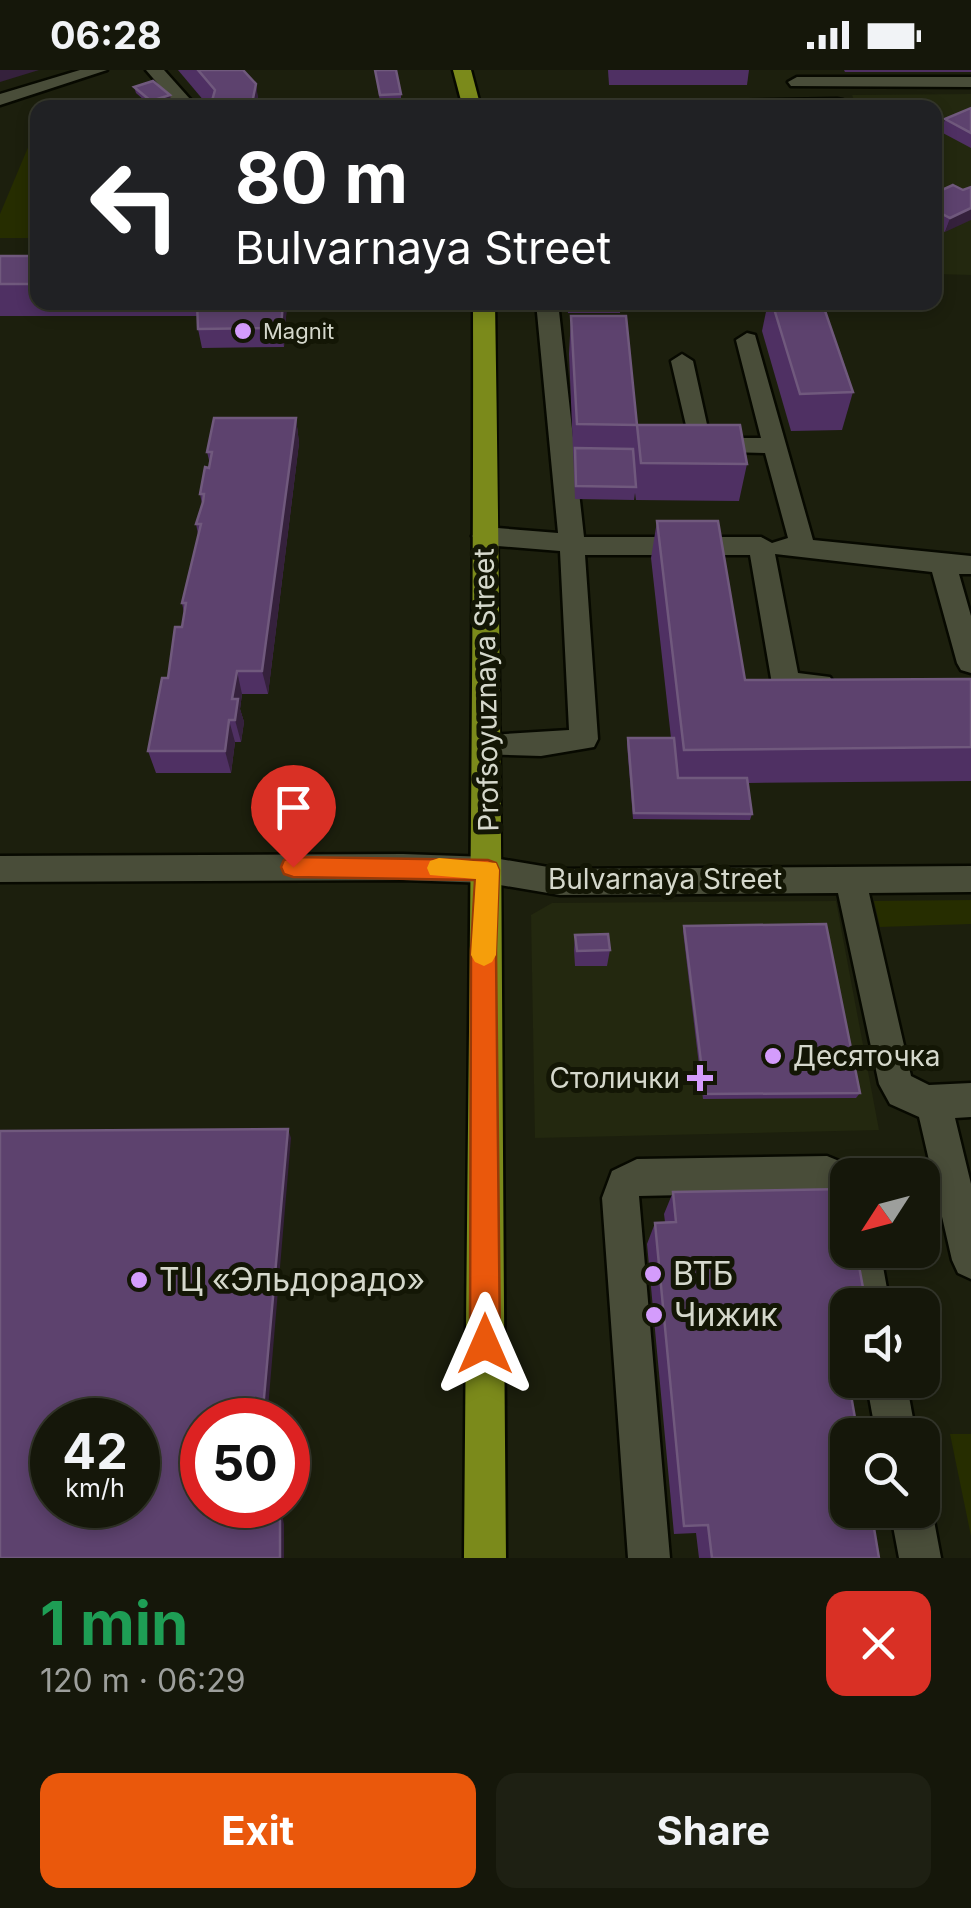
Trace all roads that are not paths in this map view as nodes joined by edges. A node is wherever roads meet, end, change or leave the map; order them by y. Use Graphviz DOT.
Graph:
graph roads {
  1 [pos="98,70"];
  2 [pos="154,70"];
  3 [pos="462,70"];
  4 [pos="479,70"];
  5 [pos="795,76"];
  6 [pos="971,82"];
  7 [pos="0,100"];
  8 [pos="182,100"];
  9 [pos="470,100"];
  10 [pos="803,100"];
  11 [pos="484,310"];
  12 [pos="549,310"];
  13 [pos="746,340"];
  14 [pos="682,361"];
  15 [pos="775,445"];
  16 [pos="485,536"];
  17 [pos="572,546"];
  18 [pos="761,546"];
  19 [pos="803,548"];
  20 [pos="943,564"];
  21 [pos="971,566"];
  22 [pos="971,663"];
  23 [pos="842,685"];
  24 [pos="488,746"];
  25 [pos="0,869"];
  26 [pos="488,870"];
  27 [pos="850,879"];
  28 [pos="971,879"];
  29 [pos="971,1100"];
  30 [pos="933,1101"];
  31 [pos="830,1175"];
  32 [pos="971,1260"];
  33 [pos="914,1528"];
  34 [pos="486,1558"];
  35 [pos="649,1558"];
  36 [pos="920,1558"];
  1 -- 7 [label="street"];
  2 -- 8 [label="street"];
  3 -- 4 [label="street"];
  3 -- 9 [label="main road"];
  5 -- 6 [label="street"];
  5 -- 10 [label="street"];
  11 -- 16 [label="main road, Profsoyuznaya Street"];
  12 -- 17 [label="street"];
  13 -- 15 [label="street"];
  14 -- 15 [label="street"];
  15 -- 19 [label="street"];
  16 -- 17 [label="street"];
  16 -- 24 [label="main road, Profsoyuznaya Street"];
  17 -- 18 [label="street"];
  17 -- 24 [label="street"];
  18 -- 19 [label="street"];
  18 -- 23 [label="street"];
  19 -- 20 [label="street"];
  20 -- 21 [label="street"];
  20 -- 22 [label="street"];
  24 -- 26 [label="main road, Profsoyuznaya Street"];
  25 -- 26 [label="street, Bulvarnaya Street"];
  26 -- 27 [label="street, Bulvarnaya Street"];
  26 -- 34 [label="main road, Profsoyuznaya Street"];
  27 -- 28 [label="street, Bulvarnaya Street"];
  27 -- 30 [label="street"];
  29 -- 30 [label="street"];
  30 -- 32 [label="street"];
  31 -- 35 [label="street"];
  33 -- 36 [label="street"];
}
